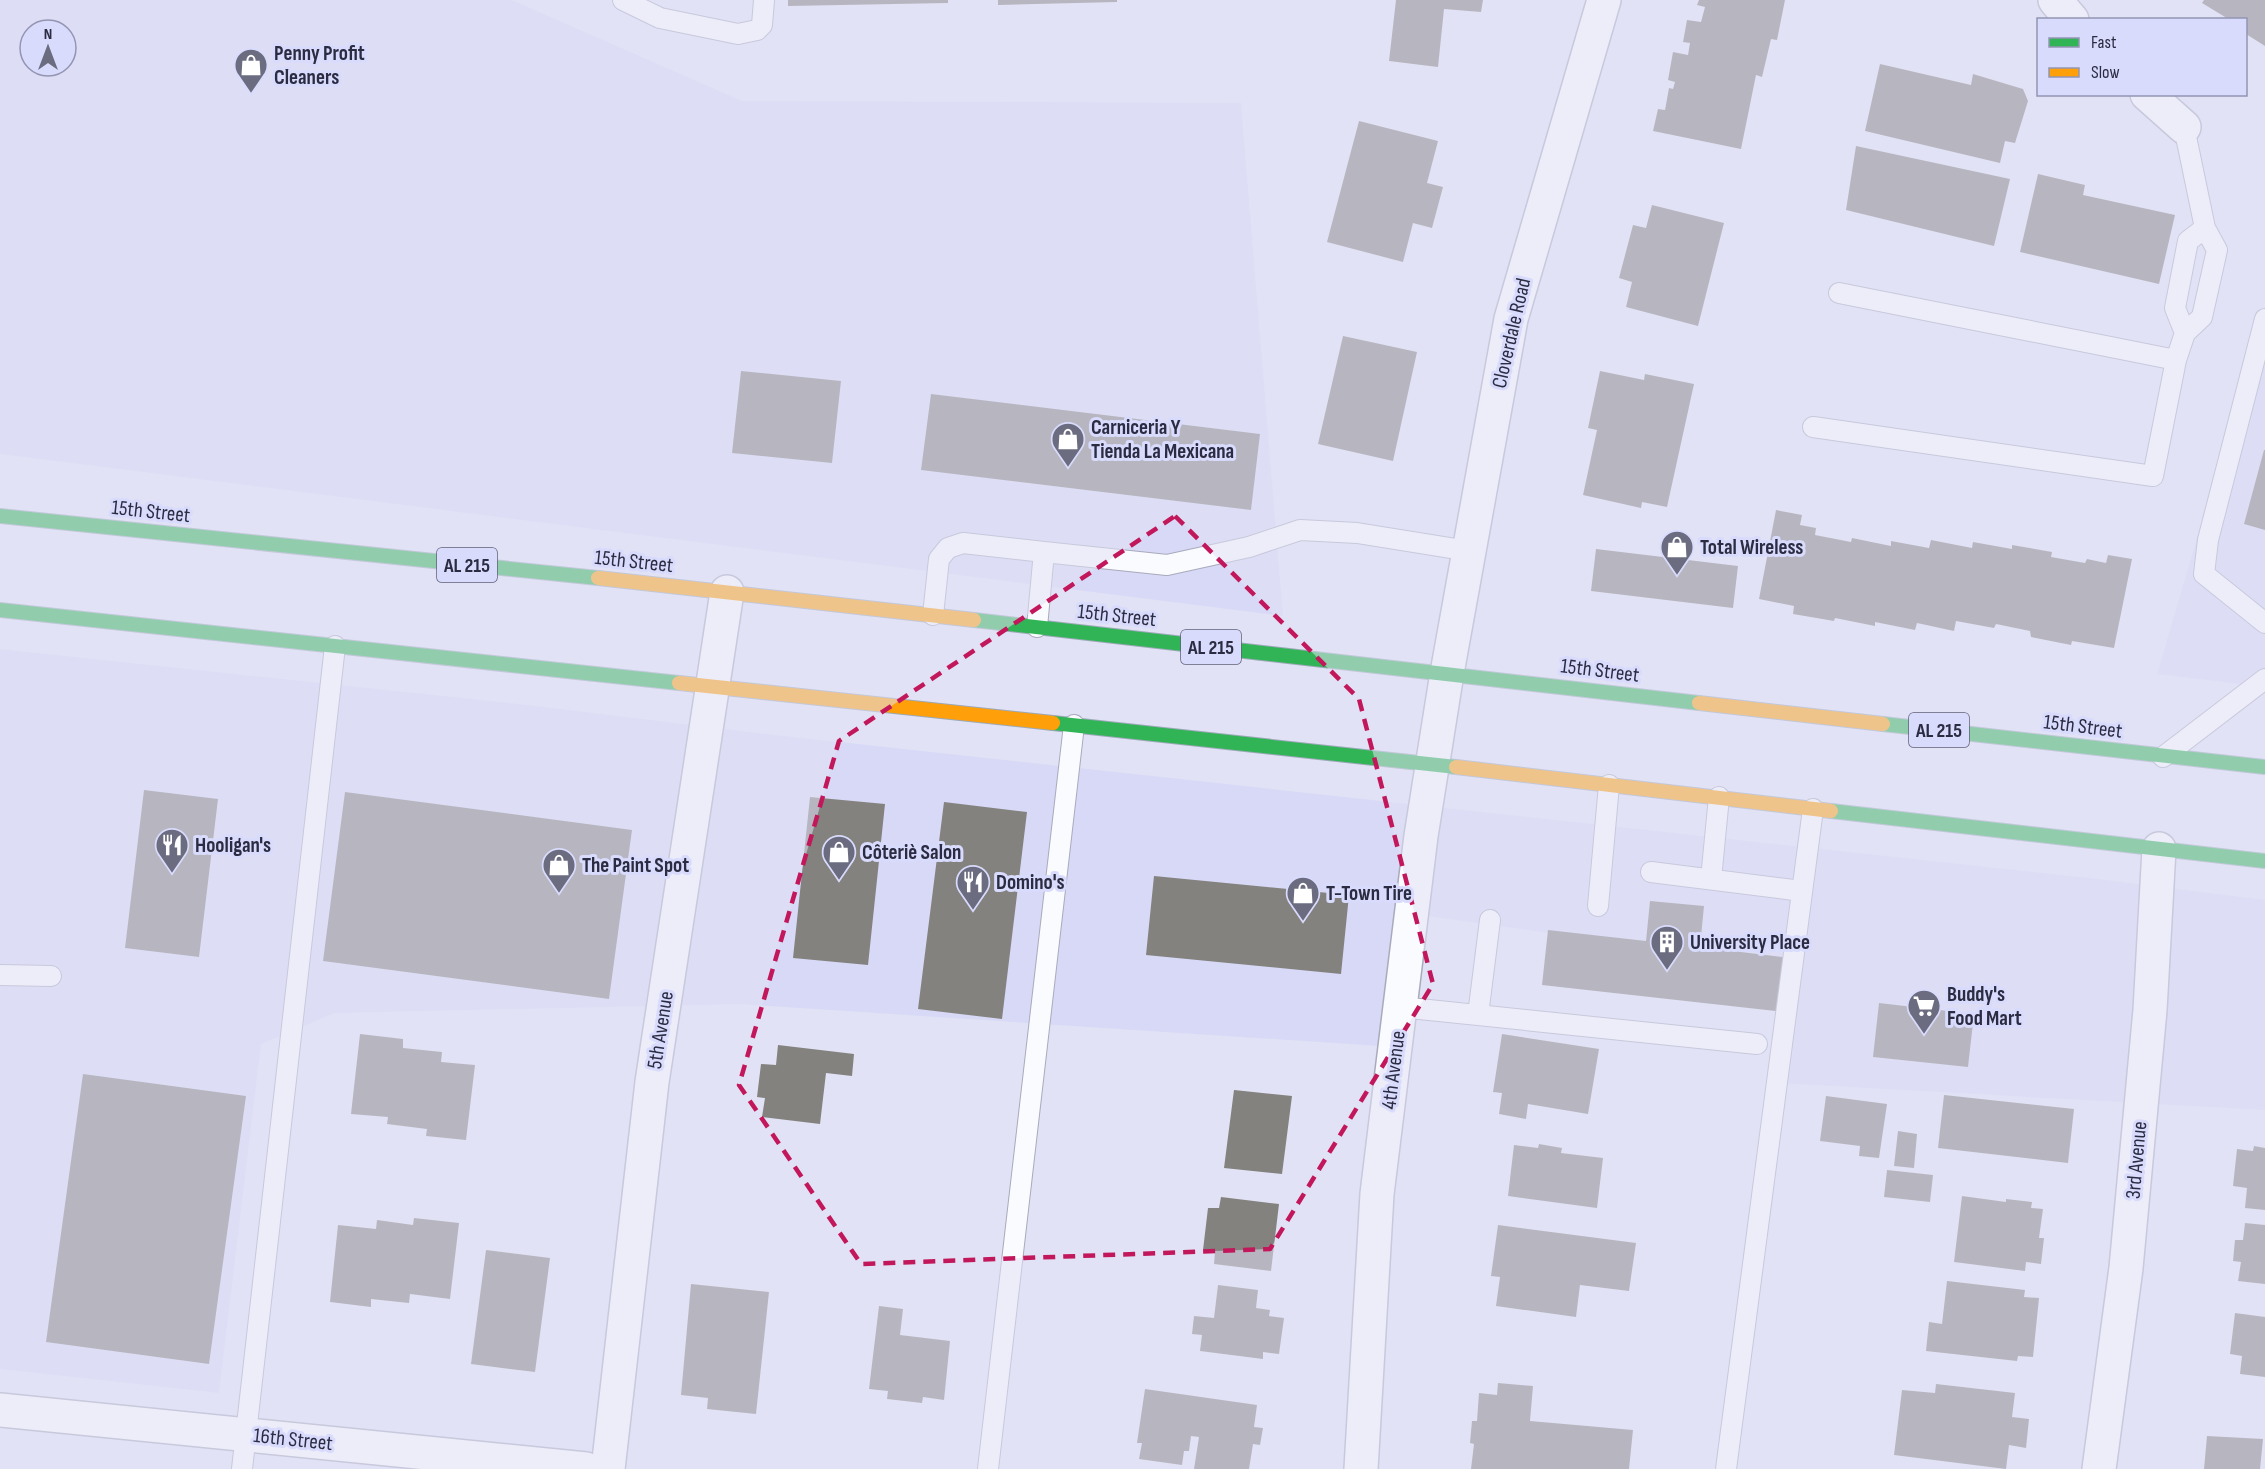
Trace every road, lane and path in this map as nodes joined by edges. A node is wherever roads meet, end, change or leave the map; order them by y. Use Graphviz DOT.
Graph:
graph roads {
  1 [pos="623,0"];
  2 [pos="764,0"];
  3 [pos="1604,0"];
  4 [pos="2055,0"];
  5 [pos="2070,18"];
  6 [pos="2149,96"];
  7 [pos="2184,127"];
  8 [pos="2205,228"];
  9 [pos="1839,293"];
  10 [pos="2265,319"];
  11 [pos="2186,333"];
  12 [pos="2176,360"];
  13 [pos="1813,427"];
  14 [pos="0,516"];
  15 [pos="1469,551"];
  16 [pos="1044,552"];
  17 [pos="727,592"];
  18 [pos="0,610"];
  19 [pos="933,615"];
  20 [pos="2265,622"];
  21 [pos="1037,627"];
  22 [pos="335,646"];
  23 [pos="1447,673"];
  24 [pos="2265,679"];
  25 [pos="714,687"];
  26 [pos="1074,725"];
  27 [pos="2163,757"];
  28 [pos="1432,763"];
  29 [pos="2265,767"];
  30 [pos="1609,784"];
  31 [pos="1719,797"];
  32 [pos="1813,809"];
  33 [pos="2159,849"];
  34 [pos="2265,861"];
  35 [pos="1651,872"];
  36 [pos="1711,879"];
  37 [pos="1802,891"];
  38 [pos="1598,906"];
  39 [pos="1490,920"];
  40 [pos="0,975"];
  41 [pos="51,976"];
  42 [pos="1400,1007"];
  43 [pos="1478,1015"];
  44 [pos="1757,1044"];
  45 [pos="0,1410"];
  46 [pos="247,1435"];
  47 [pos="242,1469"];
  48 [pos="586,1469"];
  49 [pos="608,1469"];
  50 [pos="988,1469"];
  51 [pos="1361,1469"];
  52 [pos="1726,1469"];
  53 [pos="2099,1469"];
  1 -- 2 [label="lane"];
  3 -- 15 [label="street, Cloverdale Road"];
  4 -- 5 [label="street"];
  6 -- 7 [label="street"];
  7 -- 8 [label="lane"];
  8 -- 11 [label="lane"];
  8 -- 11 [label="lane"];
  9 -- 12 [label="lane"];
  10 -- 20 [label="lane"];
  11 -- 12 [label="lane"];
  12 -- 13 [label="lane"];
  14 -- 17 [label="main road, 15th Street / AL 215"];
  15 -- 16 [label="lane"];
  15 -- 23 [label="street, Cloverdale Road"];
  16 -- 19 [label="lane"];
  16 -- 21 [label="lane"];
  17 -- 19 [label="main road, 15th Street / AL 215"];
  17 -- 25 [label="street, 5th Avenue"];
  18 -- 22 [label="main road"];
  19 -- 21 [label="main road, 15th Street / AL 215"];
  21 -- 23 [label="main road, 15th Street / AL 215"];
  22 -- 25 [label="main road"];
  22 -- 46 [label="lane"];
  23 -- 27 [label="main road, 15th Street / AL 215"];
  23 -- 28 [label="street, 4th Avenue"];
  24 -- 27 [label="lane"];
  25 -- 26 [label="main road"];
  25 -- 49 [label="street, 5th Avenue"];
  26 -- 28 [label="main road"];
  26 -- 50 [label="lane"];
  27 -- 29 [label="main road, 15th Street / AL 215"];
  28 -- 30 [label="main road"];
  28 -- 42 [label="street, 4th Avenue"];
  30 -- 31 [label="main road"];
  30 -- 38 [label="lane"];
  31 -- 32 [label="main road"];
  31 -- 36 [label="lane"];
  32 -- 33 [label="main road"];
  32 -- 37 [label="lane"];
  33 -- 34 [label="main road"];
  33 -- 53 [label="street, 3rd Avenue"];
  35 -- 36 [label="lane"];
  36 -- 37 [label="lane"];
  37 -- 52 [label="lane"];
  39 -- 43 [label="lane"];
  40 -- 41 [label="lane"];
  42 -- 43 [label="lane"];
  42 -- 51 [label="street, 4th Avenue"];
  43 -- 44 [label="lane"];
  45 -- 46 [label="street, 16th Street"];
  46 -- 47 [label="lane"];
  46 -- 48 [label="street, 16th Street"];
}
